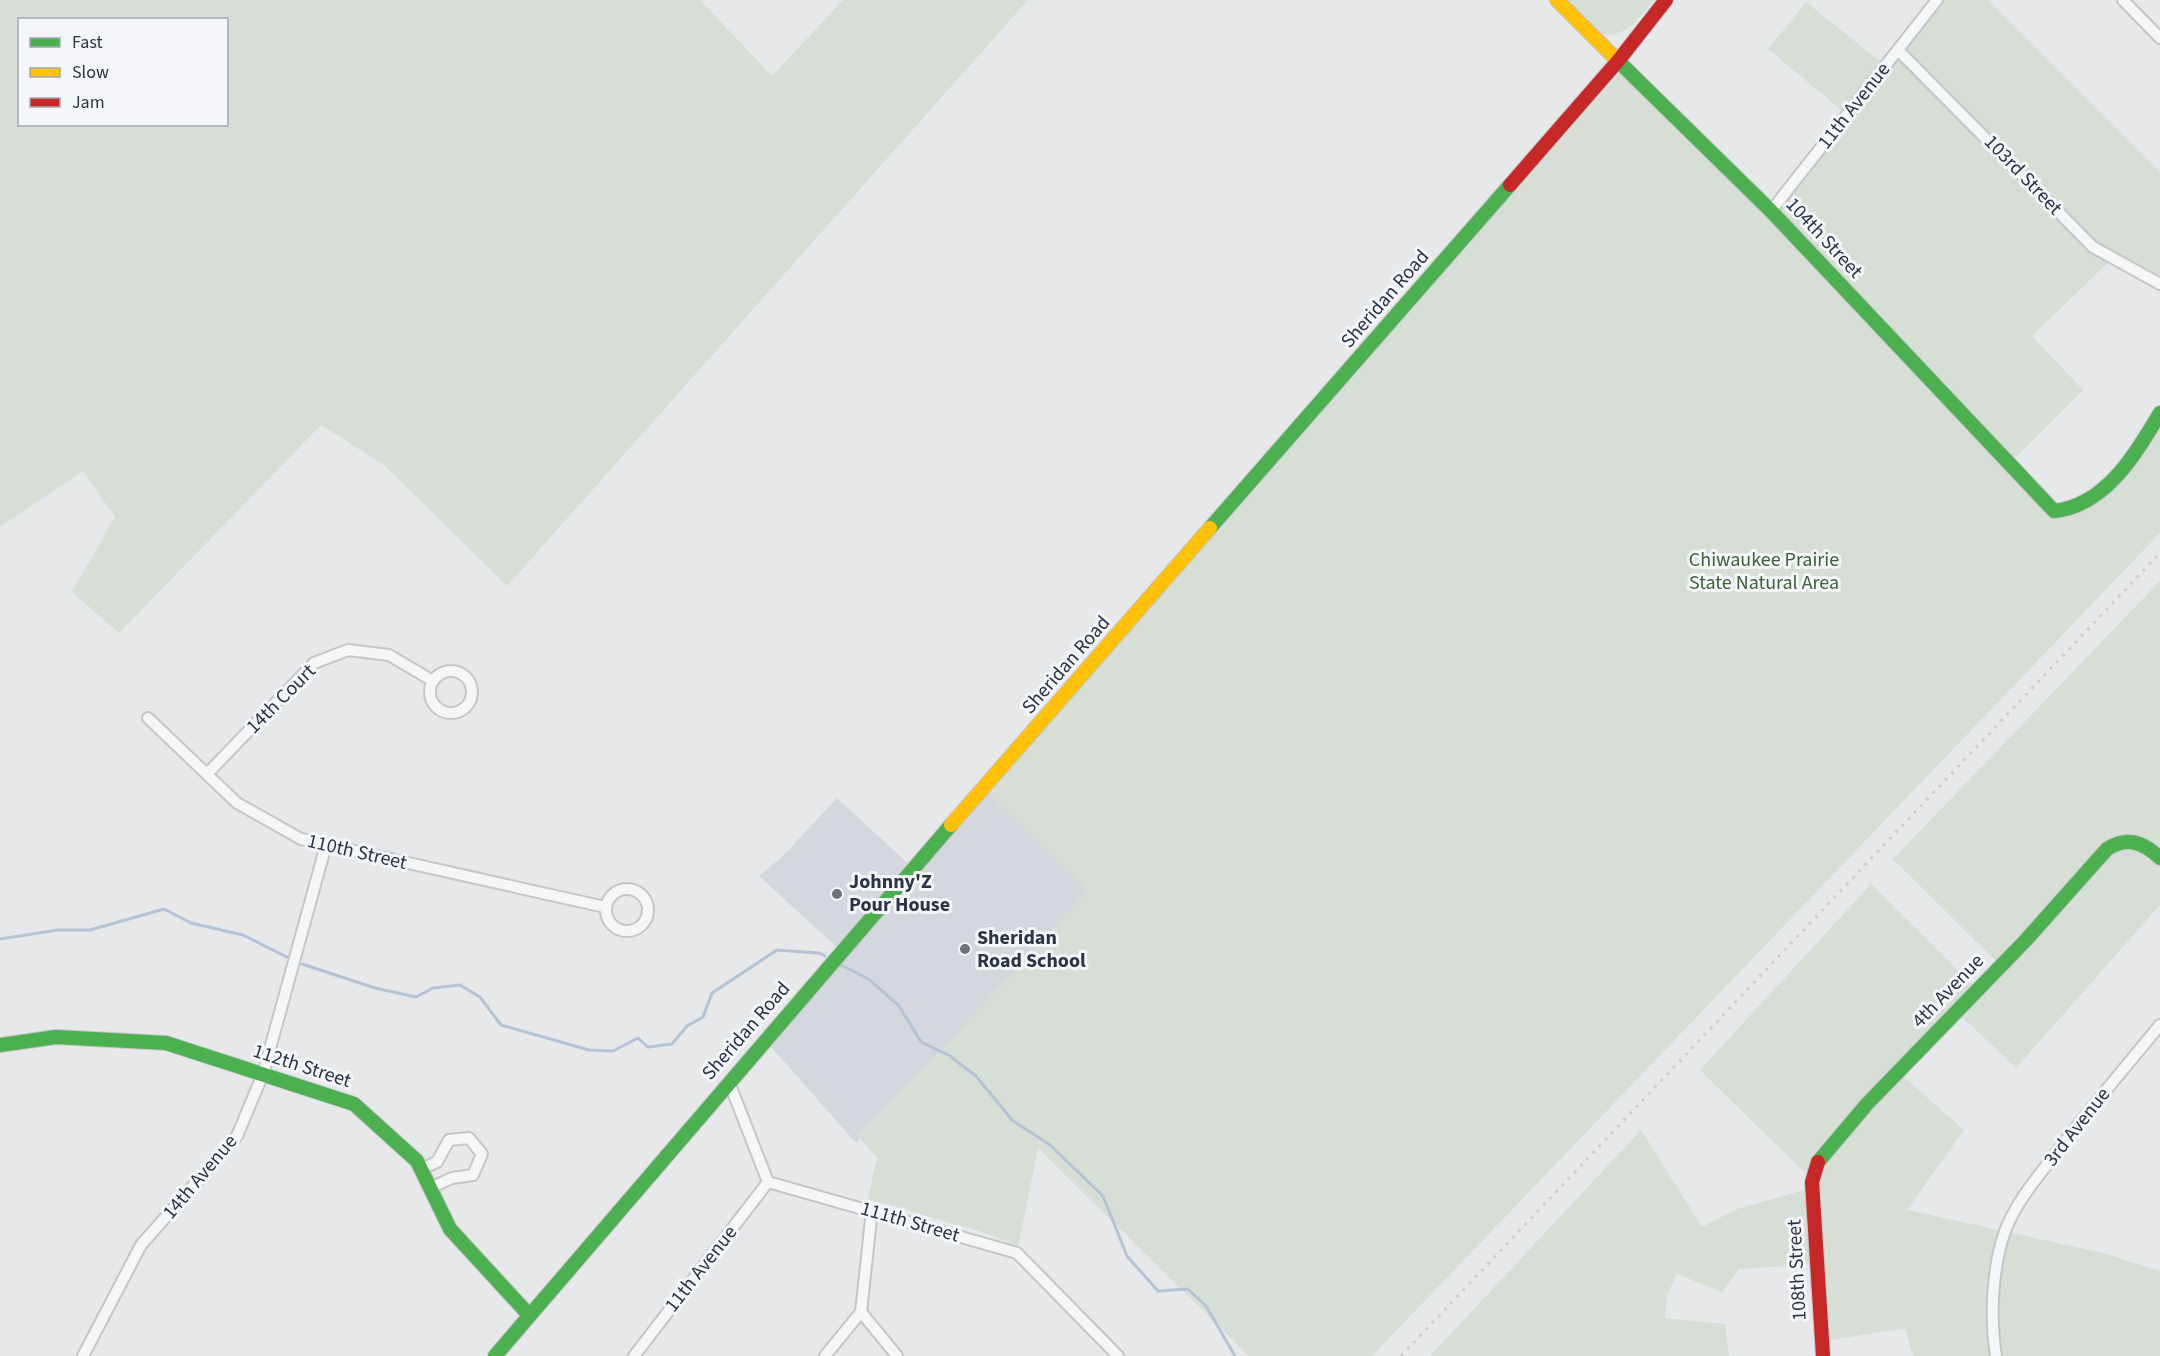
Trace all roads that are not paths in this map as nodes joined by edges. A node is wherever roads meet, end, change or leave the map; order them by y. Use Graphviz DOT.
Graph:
graph roads {
  1 [pos="1557,0"];
  2 [pos="1666,0"];
  3 [pos="1937,0"];
  4 [pos="2123,0"];
  5 [pos="2160,38"];
  6 [pos="1898,50"];
  7 [pos="1618,61"];
  8 [pos="1772,211"];
  9 [pos="2160,284"];
  10 [pos="2160,413"];
  11 [pos="433,681"];
  12 [pos="148,718"];
  13 [pos="207,774"];
  14 [pos="326,845"];
  15 [pos="2160,858"];
  16 [pos="605,907"];
  17 [pos="2160,1025"];
  18 [pos="0,1045"];
  19 [pos="263,1074"];
  20 [pos="729,1082"];
  21 [pos="421,1169"];
  22 [pos="768,1182"];
  23 [pos="1812,1182"];
  24 [pos="430,1188"];
  25 [pos="872,1210"];
  26 [pos="861,1312"];
  27 [pos="530,1315"];
  28 [pos="83,1356"];
  29 [pos="495,1356"];
  30 [pos="634,1356"];
  31 [pos="825,1356"];
  32 [pos="897,1356"];
  33 [pos="1118,1356"];
  34 [pos="1823,1356"];
  35 [pos="1996,1356"];
  1 -- 7 [label="street, 104th Street"];
  2 -- 7 [label="street, Sheridan Road"];
  3 -- 6 [label="street, 11th Avenue"];
  4 -- 5 [label="street"];
  6 -- 8 [label="street, 11th Avenue"];
  6 -- 9 [label="street, 103rd Street"];
  7 -- 8 [label="street, 104th Street"];
  7 -- 20 [label="street, Sheridan Road"];
  8 -- 10 [label="street, 104th Street"];
  11 -- 13 [label="street, 14th Court"];
  12 -- 13 [label="street, 110th Street"];
  13 -- 14 [label="street, 110th Street"];
  14 -- 16 [label="street, 110th Street"];
  14 -- 19 [label="street, 14th Avenue"];
  15 -- 23 [label="street, 4th Avenue"];
  16 -- 16 [label="street"];
  17 -- 35 [label="street, 3rd Avenue"];
  18 -- 19 [label="street, 112th Street"];
  19 -- 21 [label="street, 112th Street"];
  19 -- 28 [label="street, 14th Avenue"];
  20 -- 22 [label="street"];
  20 -- 27 [label="street, Sheridan Road"];
  21 -- 24 [label="street, 112th Street"];
  21 -- 24 [label="street"];
  22 -- 25 [label="street, 111th Street"];
  22 -- 30 [label="street, 11th Avenue"];
  23 -- 34 [label="street, 108th Street"];
  24 -- 27 [label="street, 112th Street"];
  25 -- 26 [label="street"];
  25 -- 33 [label="street, 111th Street"];
  26 -- 31 [label="street"];
  26 -- 32 [label="street"];
  27 -- 29 [label="street, Sheridan Road"];
}
